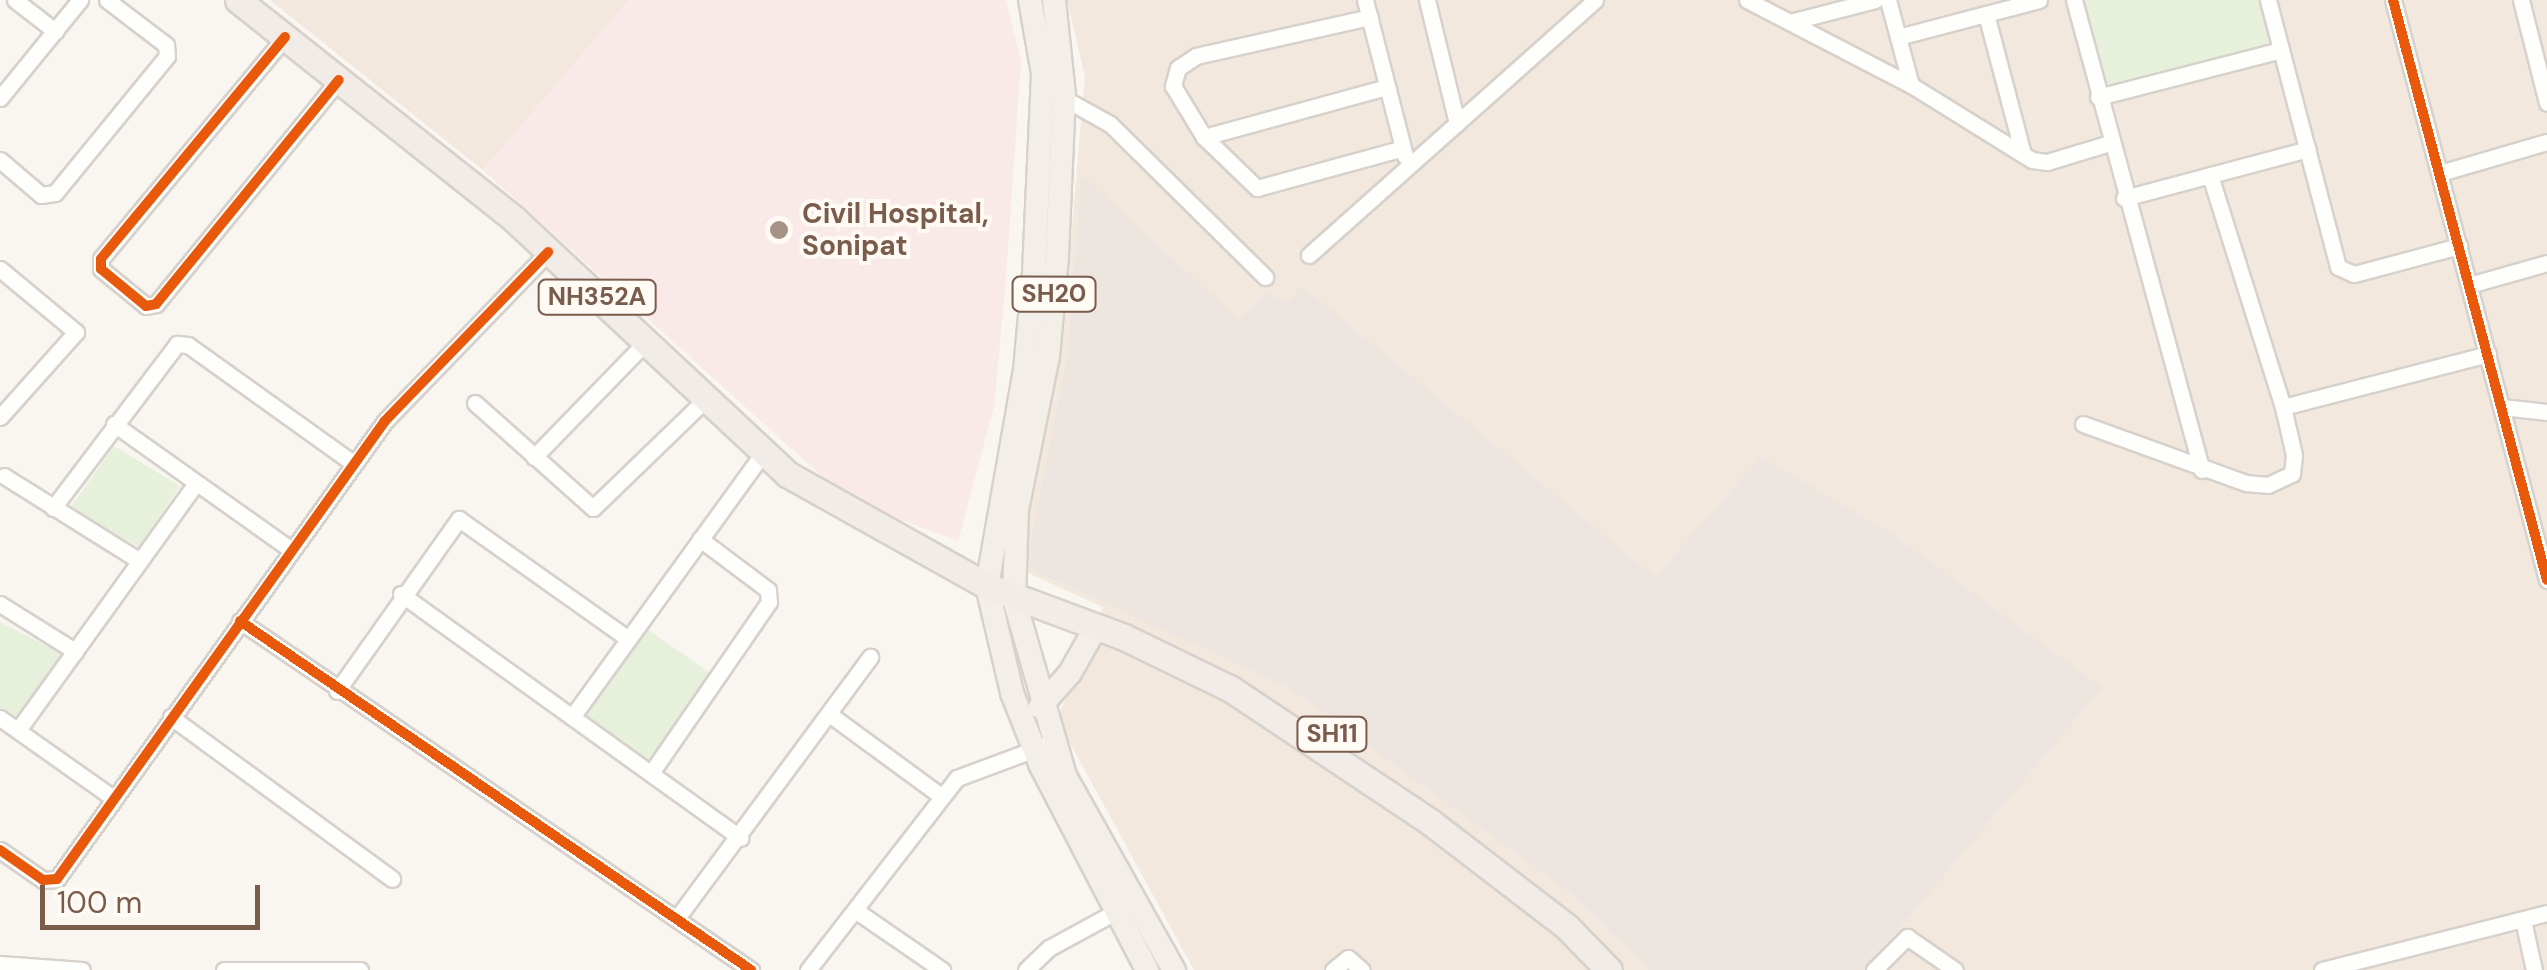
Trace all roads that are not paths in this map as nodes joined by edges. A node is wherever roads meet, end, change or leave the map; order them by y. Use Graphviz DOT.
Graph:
graph roads {
  1 [pos="15,0"];
  2 [pos="80,0"];
  3 [pos="107,0"];
  4 [pos="238,0"];
  5 [pos="1030,0"];
  6 [pos="1054,0"];
  7 [pos="1427,0"];
  8 [pos="1595,0"];
  9 [pos="1747,0"];
  10 [pos="1875,0"];
  11 [pos="1888,0"];
  12 [pos="2040,0"];
  13 [pos="2074,0"];
  14 [pos="2268,0"];
  15 [pos="2394,0"];
  16 [pos="2521,0"];
  17 [pos="1368,8"];
  18 [pos="1986,14"];
  19 [pos="1790,22"];
  20 [pos="55,31"];
  21 [pos="285,37"];
  22 [pos="1898,38"];
  23 [pos="2281,50"];
  24 [pos="339,80"];
  25 [pos="1911,85"];
  26 [pos="1387,87"];
  27 [pos="1053,94"];
  28 [pos="2098,96"];
  29 [pos="0,98"];
  30 [pos="2547,103"];
  31 [pos="1457,123"];
  32 [pos="1204,137"];
  33 [pos="2547,142"];
  34 [pos="2110,143"];
  35 [pos="1403,148"];
  36 [pos="2308,149"];
  37 [pos="2023,154"];
  38 [pos="0,160"];
  39 [pos="1408,167"];
  40 [pos="2440,173"];
  41 [pos="2210,175"];
  42 [pos="2124,198"];
  43 [pos="2459,246"];
  44 [pos="548,252"];
  45 [pos="1309,255"];
  46 [pos="2547,262"];
  47 [pos="0,269"];
  48 [pos="1264,277"];
  49 [pos="2470,285"];
  50 [pos="646,342"];
  51 [pos="2488,354"];
  52 [pos="706,399"];
  53 [pos="475,403"];
  54 [pos="2283,407"];
  55 [pos="2502,407"];
  56 [pos="2547,412"];
  57 [pos="0,417"];
  58 [pos="114,424"];
  59 [pos="2083,424"];
  60 [pos="764,452"];
  61 [pos="534,457"];
  62 [pos="352,463"];
  63 [pos="2202,470"];
  64 [pos="4,476"];
  65 [pos="196,482"];
  66 [pos="53,508"];
  67 [pos="700,539"];
  68 [pos="291,550"];
  69 [pos="140,561"];
  70 [pos="980,578"];
  71 [pos="2547,580"];
  72 [pos="1014,592"];
  73 [pos="401,594"];
  74 [pos="0,604"];
  75 [pos="240,621"];
  76 [pos="1096,627"];
  77 [pos="627,638"];
  78 [pos="75,651"];
  79 [pos="870,657"];
  80 [pos="337,691"];
  81 [pos="1040,707"];
  82 [pos="828,714"];
  83 [pos="172,717"];
  84 [pos="572,717"];
  85 [pos="0,718"];
  86 [pos="18,730"];
  87 [pos="1043,746"];
  88 [pos="651,773"];
  89 [pos="941,796"];
  90 [pos="113,798"];
  91 [pos="740,838"];
  92 [pos="0,850"];
  93 [pos="392,879"];
  94 [pos="855,910"];
  95 [pos="1115,912"];
  96 [pos="2547,913"];
  97 [pos="677,918"];
  98 [pos="2522,920"];
  99 [pos="0,964"];
  100 [pos="82,970"];
  101 [pos="224,970"];
  102 [pos="360,970"];
  103 [pos="751,970"];
  104 [pos="808,970"];
  105 [pos="942,970"];
  106 [pos="1026,970"];
  107 [pos="1147,970"];
  108 [pos="1174,970"];
  109 [pos="1333,970"];
  110 [pos="1362,970"];
  111 [pos="1609,970"];
  112 [pos="1629,970"];
  113 [pos="1874,970"];
  114 [pos="1956,970"];
  115 [pos="2322,970"];
  116 [pos="2534,970"];
  1 -- 20 [label="street"];
  2 -- 20 [label="street"];
  3 -- 38 [label="street"];
  4 -- 21 [label="highway, NH352A"];
  5 -- 27 [label="main road, SH20"];
  6 -- 27 [label="main road, SH20"];
  7 -- 31 [label="street"];
  8 -- 31 [label="street"];
  9 -- 19 [label="street"];
  10 -- 19 [label="street"];
  11 -- 22 [label="street"];
  12 -- 18 [label="street"];
  13 -- 28 [label="street"];
  14 -- 23 [label="street"];
  15 -- 40 [label="street"];
  16 -- 30 [label="street"];
  17 -- 26 [label="street"];
  17 -- 32 [label="street"];
  18 -- 22 [label="street"];
  18 -- 37 [label="street"];
  19 -- 25 [label="street"];
  20 -- 29 [label="street"];
  21 -- 24 [label="highway, NH352A"];
  21 -- 24 [label="street"];
  22 -- 25 [label="street"];
  23 -- 28 [label="street"];
  23 -- 36 [label="street"];
  24 -- 44 [label="highway, NH352A"];
  25 -- 37 [label="street"];
  26 -- 32 [label="street"];
  26 -- 35 [label="street"];
  27 -- 48 [label="street"];
  27 -- 70 [label="main road, SH20"];
  27 -- 72 [label="main road, SH20"];
  28 -- 34 [label="street"];
  31 -- 39 [label="street"];
  32 -- 35 [label="street"];
  33 -- 40 [label="street"];
  34 -- 37 [label="street"];
  34 -- 42 [label="street"];
  35 -- 39 [label="street"];
  36 -- 41 [label="street"];
  36 -- 43 [label="street"];
  39 -- 45 [label="street"];
  40 -- 43 [label="street"];
  41 -- 42 [label="street"];
  41 -- 54 [label="street"];
  42 -- 63 [label="street"];
  43 -- 49 [label="street"];
  44 -- 50 [label="highway, NH352A"];
  44 -- 62 [label="street"];
  46 -- 49 [label="street"];
  47 -- 57 [label="street"];
  49 -- 51 [label="street"];
  50 -- 52 [label="highway, NH352A"];
  50 -- 61 [label="street"];
  51 -- 54 [label="street"];
  51 -- 55 [label="street"];
  52 -- 60 [label="highway, NH352A"];
  52 -- 61 [label="street"];
  53 -- 61 [label="street"];
  54 -- 63 [label="street"];
  55 -- 56 [label="street"];
  55 -- 71 [label="street"];
  58 -- 62 [label="street"];
  58 -- 65 [label="street"];
  58 -- 66 [label="street"];
  59 -- 63 [label="street"];
  60 -- 67 [label="street"];
  60 -- 70 [label="highway, NH352A"];
  62 -- 68 [label="street"];
  64 -- 66 [label="street"];
  65 -- 68 [label="street"];
  65 -- 69 [label="street"];
  66 -- 69 [label="street"];
  67 -- 77 [label="street"];
  67 -- 88 [label="street"];
  68 -- 75 [label="street"];
  69 -- 78 [label="street"];
  70 -- 72 [label="highway, SH11"];
  70 -- 87 [label="main road, SH20"];
  72 -- 76 [label="highway, SH11"];
  72 -- 81 [label="main road, SH20"];
  72 -- 112 [label="highway, SH11"];
  73 -- 77 [label="street"];
  73 -- 80 [label="street"];
  73 -- 84 [label="street"];
  74 -- 78 [label="street"];
  75 -- 80 [label="street"];
  75 -- 83 [label="street"];
  76 -- 81 [label="main road"];
  76 -- 111 [label="highway, SH11"];
  77 -- 84 [label="street"];
  78 -- 86 [label="street"];
  79 -- 82 [label="street"];
  80 -- 97 [label="street"];
  81 -- 87 [label="main road, SH20"];
  82 -- 89 [label="street"];
  82 -- 91 [label="street"];
  83 -- 90 [label="street"];
  83 -- 93 [label="street"];
  84 -- 88 [label="street"];
  85 -- 86 [label="street"];
  86 -- 90 [label="street"];
  87 -- 89 [label="street"];
  87 -- 95 [label="main road, SH20"];
  87 -- 108 [label="main road, SH20"];
  88 -- 91 [label="street"];
  89 -- 94 [label="street"];
  90 -- 92 [label="street"];
  91 -- 97 [label="street"];
  94 -- 104 [label="street"];
  94 -- 105 [label="street"];
  95 -- 106 [label="street"];
  95 -- 107 [label="main road, SH20"];
  96 -- 98 [label="street"];
  97 -- 103 [label="street"];
  98 -- 115 [label="street"];
  98 -- 116 [label="street"];
  99 -- 100 [label="street"];
  101 -- 102 [label="street"];
  109 -- 110 [label="street"];
  113 -- 114 [label="street"];
}
